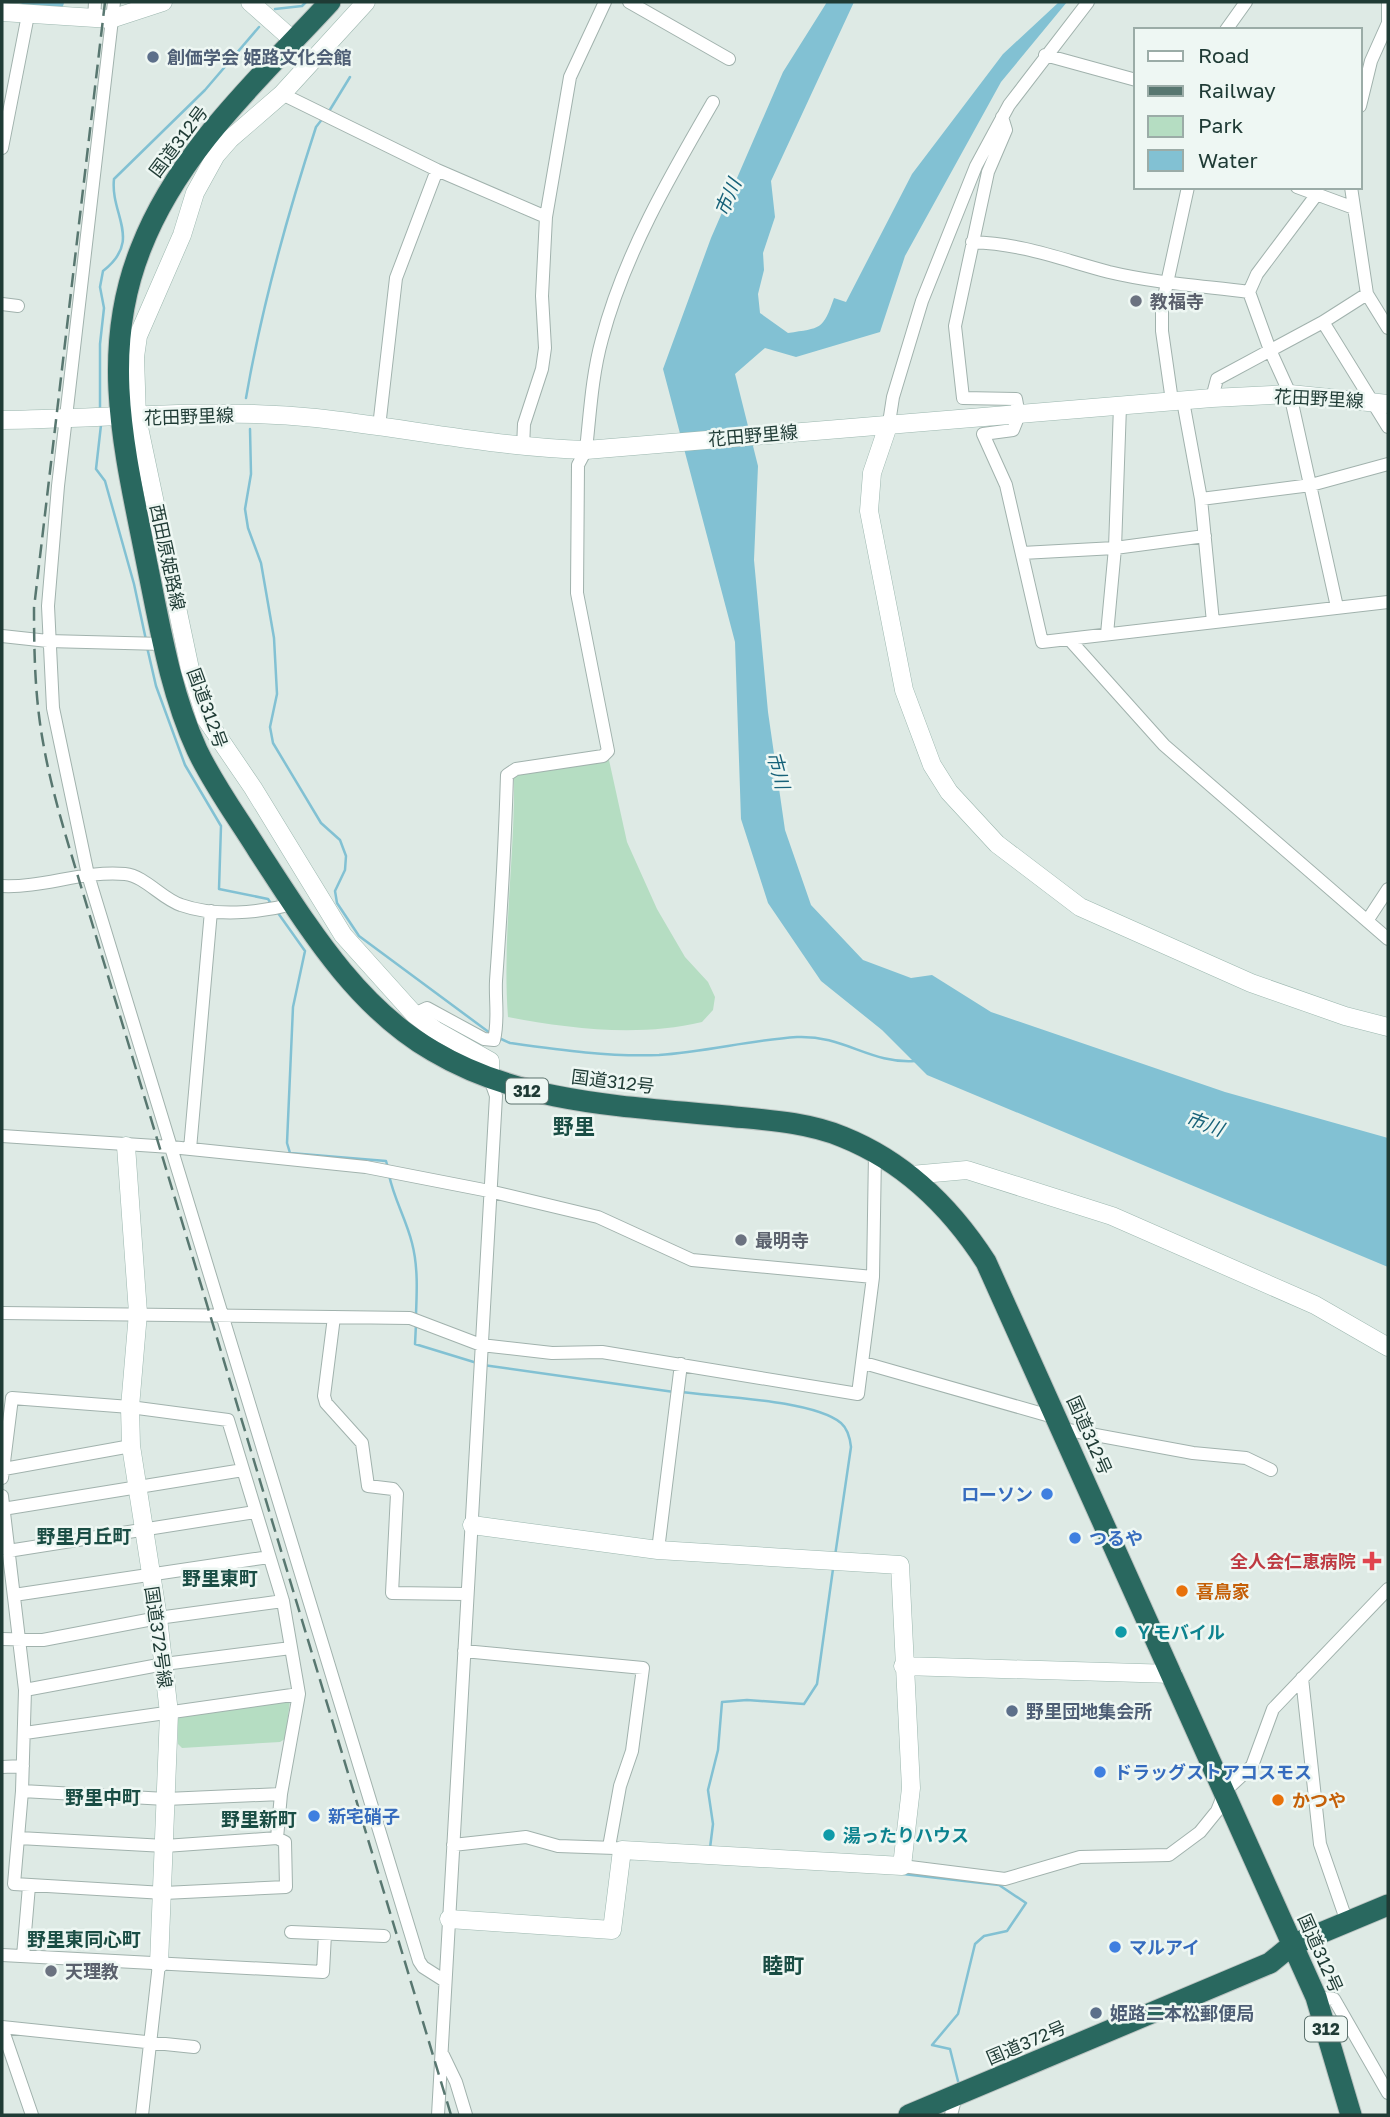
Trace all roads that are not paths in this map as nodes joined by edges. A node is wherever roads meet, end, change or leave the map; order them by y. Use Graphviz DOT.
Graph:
graph roads {
  1 [pos="163,2"];
  2 [pos="250,2"];
  3 [pos="330,2"];
  4 [pos="366,2"];
  5 [pos="605,2"];
  6 [pos="629,2"];
  7 [pos="1088,2"];
  8 [pos="1246,2"];
  9 [pos="1388,2"];
  10 [pos="29,8"];
  11 [pos="102,10"];
  12 [pos="2,12"];
  13 [pos="1227,28"];
  14 [pos="294,41"];
  15 [pos="1045,55"];
  16 [pos="729,59"];
  17 [pos="1134,79"];
  18 [pos="282,94"];
  19 [pos="1362,98"];
  20 [pos="713,102"];
  21 [pos="1002,117"];
  22 [pos="2,148"];
  23 [pos="437,170"];
  24 [pos="1188,189"];
  25 [pos="1303,189"];
  26 [pos="1351,189"];
  27 [pos="1317,194"];
  28 [pos="1354,208"];
  29 [pos="546,217"];
  30 [pos="972,242"];
  31 [pos="1167,283"];
  32 [pos="1249,292"];
  33 [pos="1367,294"];
  34 [pos="2,304"];
  35 [pos="18,306"];
  36 [pos="1323,322"];
  37 [pos="1388,327"];
  38 [pos="1270,350"];
  39 [pos="1290,394"];
  40 [pos="1213,398"];
  41 [pos="1178,401"];
  42 [pos="1380,402"];
  43 [pos="1120,406"];
  44 [pos="1019,415"];
  45 [pos="128,418"];
  46 [pos="66,419"];
  47 [pos="2,420"];
  48 [pos="883,424"];
  49 [pos="379,427"];
  50 [pos="1388,427"];
  51 [pos="523,448"];
  52 [pos="591,449"];
  53 [pos="1388,464"];
  54 [pos="1311,485"];
  55 [pos="1201,499"];
  56 [pos="1205,536"];
  57 [pos="1115,548"];
  58 [pos="1022,553"];
  59 [pos="1388,602"];
  60 [pos="1337,607"];
  61 [pos="1213,622"];
  62 [pos="1107,634"];
  63 [pos="2,636"];
  64 [pos="1069,639"];
  65 [pos="48,641"];
  66 [pos="163,644"];
  67 [pos="88,875"];
  68 [pos="2,886"];
  69 [pos="1388,888"];
  70 [pos="293,904"];
  71 [pos="211,911"];
  72 [pos="1367,921"];
  73 [pos="1388,939"];
  74 [pos="414,1014"];
  75 [pos="1388,1026"];
  76 [pos="490,1079"];
  77 [pos="2,1136"];
  78 [pos="126,1146"];
  79 [pos="171,1147"];
  80 [pos="190,1149"];
  81 [pos="875,1153"];
  82 [pos="911,1175"];
  83 [pos="489,1191"];
  84 [pos="873,1277"];
  85 [pos="2,1313"];
  86 [pos="138,1313"];
  87 [pos="224,1315"];
  88 [pos="334,1317"];
  89 [pos="481,1345"];
  90 [pos="1388,1347"];
  91 [pos="864,1363"];
  92 [pos="681,1364"];
  93 [pos="130,1407"];
  94 [pos="1060,1424"];
  95 [pos="131,1446"];
  96 [pos="1271,1470"];
  97 [pos="243,1471"];
  98 [pos="3,1474"];
  99 [pos="136,1488"];
  100 [pos="2,1502"];
  101 [pos="255,1512"];
  102 [pos="472,1525"];
  103 [pos="144,1530"];
  104 [pos="658,1550"];
  105 [pos="8,1551"];
  106 [pos="269,1557"];
  107 [pos="150,1574"];
  108 [pos="1388,1589"];
  109 [pos="466,1594"];
  110 [pos="15,1595"];
  111 [pos="283,1601"];
  112 [pos="158,1618"];
  113 [pos="2,1639"];
  114 [pos="18,1640"];
  115 [pos="291,1648"];
  116 [pos="464,1651"];
  117 [pos="164,1664"];
  118 [pos="904,1666"];
  119 [pos="1173,1674"];
  120 [pos="1303,1678"];
  121 [pos="25,1690"];
  122 [pos="299,1694"];
  123 [pos="169,1713"];
  124 [pos="25,1732"];
  125 [pos="23,1766"];
  126 [pos="2,1767"];
  127 [pos="22,1791"];
  128 [pos="1225,1791"];
  129 [pos="281,1794"];
  130 [pos="166,1799"];
  131 [pos="19,1838"];
  132 [pos="277,1839"];
  133 [pos="453,1845"];
  134 [pos="165,1846"];
  135 [pos="616,1849"];
  136 [pos="902,1866"];
  137 [pos="29,1886"];
  138 [pos="164,1893"];
  139 [pos="1388,1905"];
  140 [pos="449,1919"];
  141 [pos="1347,1923"];
  142 [pos="290,1932"];
  143 [pos="325,1934"];
  144 [pos="384,1936"];
  145 [pos="1292,1945"];
  146 [pos="2,1955"];
  147 [pos="23,1956"];
  148 [pos="159,1964"];
  149 [pos="445,1982"];
  150 [pos="1316,1997"];
  151 [pos="2,2027"];
  152 [pos="150,2043"];
  153 [pos="194,2047"];
  154 [pos="443,2054"];
  155 [pos="1388,2093"];
  156 [pos="954,2106"];
  157 [pos="32,2115"];
  158 [pos="142,2115"];
  159 [pos="438,2115"];
  160 [pos="466,2115"];
  161 [pos="909,2115"];
  162 [pos="1351,2115"];
  1 -- 11 [label="street"];
  2 -- 14 [label="street"];
  3 -- 14 [label="highway, 国道312号 / 312"];
  4 -- 18 [label="street, 西田原姫路線"];
  5 -- 29 [label="street"];
  6 -- 16 [label="street"];
  7 -- 15 [label="street"];
  8 -- 13 [label="street"];
  9 -- 19 [label="street"];
  10 -- 11 [label="street"];
  10 -- 12 [label="street"];
  10 -- 22 [label="street"];
  11 -- 46 [label="street"];
  14 -- 45 [label="highway, 国道312号 / 312"];
  15 -- 17 [label="street"];
  15 -- 21 [label="street"];
  18 -- 23 [label="street"];
  18 -- 45 [label="street, 西田原姫路線"];
  20 -- 52 [label="street"];
  21 -- 30 [label="street"];
  21 -- 48 [label="street"];
  23 -- 29 [label="street"];
  23 -- 49 [label="street"];
  24 -- 31 [label="street"];
  25 -- 27 [label="street"];
  26 -- 28 [label="street"];
  27 -- 28 [label="street"];
  27 -- 32 [label="street"];
  28 -- 33 [label="street"];
  29 -- 51 [label="street"];
  30 -- 31 [label="street"];
  30 -- 44 [label="street"];
  31 -- 32 [label="street"];
  31 -- 41 [label="street"];
  32 -- 38 [label="street"];
  33 -- 36 [label="street"];
  33 -- 37 [label="street"];
  34 -- 35 [label="street"];
  36 -- 38 [label="street"];
  36 -- 42 [label="street"];
  38 -- 39 [label="street"];
  38 -- 40 [label="street"];
  39 -- 40 [label="street, 花田野里線"];
  39 -- 42 [label="street, 花田野里線"];
  39 -- 54 [label="street"];
  40 -- 41 [label="street, 花田野里線"];
  41 -- 43 [label="street, 花田野里線"];
  41 -- 55 [label="street"];
  42 -- 50 [label="street"];
  43 -- 44 [label="street, 花田野里線"];
  43 -- 57 [label="street"];
  44 -- 48 [label="street, 花田野里線"];
  44 -- 58 [label="street"];
  45 -- 46 [label="street, 花田野里線"];
  45 -- 49 [label="street, 花田野里線"];
  45 -- 66 [label="highway, 国道312号 / 312"];
  45 -- 74 [label="street, 西田原姫路線"];
  46 -- 47 [label="street, 花田野里線"];
  46 -- 65 [label="street"];
  48 -- 52 [label="street, 花田野里線"];
  48 -- 75 [label="street"];
  49 -- 51 [label="street, 花田野里線"];
  51 -- 52 [label="street, 花田野里線"];
  52 -- 74 [label="street"];
  53 -- 54 [label="street"];
  54 -- 55 [label="street"];
  54 -- 60 [label="street"];
  55 -- 56 [label="street"];
  56 -- 57 [label="street"];
  56 -- 61 [label="street"];
  57 -- 58 [label="street"];
  57 -- 62 [label="street"];
  58 -- 64 [label="street"];
  59 -- 60 [label="street"];
  60 -- 61 [label="street"];
  61 -- 62 [label="street"];
  62 -- 64 [label="street"];
  63 -- 65 [label="street"];
  64 -- 72 [label="street"];
  65 -- 66 [label="street"];
  65 -- 67 [label="street"];
  66 -- 70 [label="highway, 国道312号 / 312"];
  67 -- 68 [label="street"];
  67 -- 71 [label="street"];
  67 -- 79 [label="street"];
  69 -- 72 [label="street"];
  70 -- 71 [label="street"];
  70 -- 76 [label="highway, 国道312号 / 312"];
  71 -- 80 [label="street"];
  72 -- 73 [label="street"];
  74 -- 76 [label="street, 西田原姫路線"];
  76 -- 81 [label="highway, 国道312号 / 312"];
  76 -- 83 [label="street"];
  77 -- 78 [label="street"];
  78 -- 79 [label="street"];
  78 -- 86 [label="street, 国道372号線"];
  79 -- 80 [label="street"];
  79 -- 87 [label="street"];
  80 -- 83 [label="street"];
  81 -- 82 [label="highway, 国道312号 / 312"];
  81 -- 84 [label="street"];
  82 -- 90 [label="street"];
  82 -- 94 [label="highway, 国道312号 / 312"];
  83 -- 84 [label="street"];
  83 -- 89 [label="street"];
  84 -- 91 [label="street"];
  85 -- 86 [label="street"];
  86 -- 87 [label="street"];
  86 -- 93 [label="street, 国道372号線"];
  87 -- 88 [label="street"];
  87 -- 149 [label="street"];
  88 -- 89 [label="street"];
  88 -- 109 [label="street"];
  89 -- 92 [label="street"];
  89 -- 102 [label="street"];
  91 -- 92 [label="street"];
  91 -- 94 [label="street"];
  92 -- 104 [label="street"];
  93 -- 95 [label="street, 国道372号線"];
  93 -- 97 [label="street"];
  93 -- 98 [label="street"];
  94 -- 96 [label="street"];
  94 -- 119 [label="highway, 国道312号 / 312"];
  95 -- 98 [label="street"];
  95 -- 99 [label="street, 国道372号線"];
  97 -- 99 [label="street"];
  97 -- 101 [label="street"];
  99 -- 100 [label="street"];
  99 -- 103 [label="street, 国道372号線"];
  100 -- 105 [label="street"];
  101 -- 103 [label="street"];
  101 -- 106 [label="street"];
  102 -- 104 [label="street"];
  102 -- 109 [label="street"];
  103 -- 105 [label="street"];
  103 -- 107 [label="street, 国道372号線"];
  104 -- 118 [label="street"];
  105 -- 110 [label="street"];
  106 -- 107 [label="street"];
  106 -- 111 [label="street"];
  107 -- 110 [label="street"];
  107 -- 112 [label="street, 国道372号線"];
  108 -- 120 [label="street"];
  109 -- 116 [label="street"];
  110 -- 114 [label="street"];
  111 -- 112 [label="street"];
  111 -- 115 [label="street"];
  112 -- 114 [label="street"];
  112 -- 117 [label="street, 国道372号線"];
  113 -- 114 [label="street"];
  114 -- 121 [label="street"];
  115 -- 117 [label="street"];
  115 -- 122 [label="street"];
  116 -- 133 [label="street"];
  116 -- 135 [label="street"];
  117 -- 121 [label="street"];
  117 -- 123 [label="street, 国道372号線"];
  118 -- 119 [label="street"];
  118 -- 136 [label="street"];
  119 -- 128 [label="highway, 国道312号 / 312"];
  120 -- 128 [label="street"];
  120 -- 141 [label="street"];
  121 -- 124 [label="street"];
  122 -- 123 [label="street"];
  122 -- 129 [label="street"];
  123 -- 124 [label="street"];
  123 -- 130 [label="street, 国道372号線"];
  124 -- 125 [label="street"];
  125 -- 126 [label="street"];
  125 -- 127 [label="street"];
  127 -- 130 [label="street"];
  127 -- 131 [label="street"];
  128 -- 136 [label="street"];
  128 -- 145 [label="highway, 国道312号 / 312"];
  129 -- 130 [label="street"];
  129 -- 132 [label="street"];
  130 -- 134 [label="street, 国道372号線"];
  131 -- 134 [label="street"];
  131 -- 137 [label="street"];
  132 -- 134 [label="street"];
  132 -- 138 [label="street"];
  133 -- 135 [label="street"];
  133 -- 140 [label="street"];
  134 -- 138 [label="street, 国道372号線"];
  135 -- 136 [label="street"];
  135 -- 140 [label="street"];
  137 -- 138 [label="street"];
  137 -- 147 [label="street"];
  138 -- 148 [label="street, 国道372号線"];
  139 -- 141 [label="highway, 国道372号"];
  140 -- 149 [label="street"];
  141 -- 145 [label="highway, 国道372号"];
  142 -- 143 [label="street"];
  143 -- 144 [label="street"];
  143 -- 148 [label="street"];
  145 -- 150 [label="highway, 国道312号 / 312"];
  145 -- 156 [label="highway, 国道372号"];
  146 -- 147 [label="street"];
  147 -- 148 [label="street"];
  148 -- 152 [label="street"];
  149 -- 154 [label="street"];
  150 -- 155 [label="street"];
  150 -- 162 [label="highway, 国道312号 / 312"];
  151 -- 152 [label="street"];
  151 -- 157 [label="street"];
  152 -- 153 [label="street"];
  152 -- 158 [label="street"];
  154 -- 159 [label="street"];
  154 -- 160 [label="street"];
  156 -- 161 [label="highway, 国道372号"];
}
